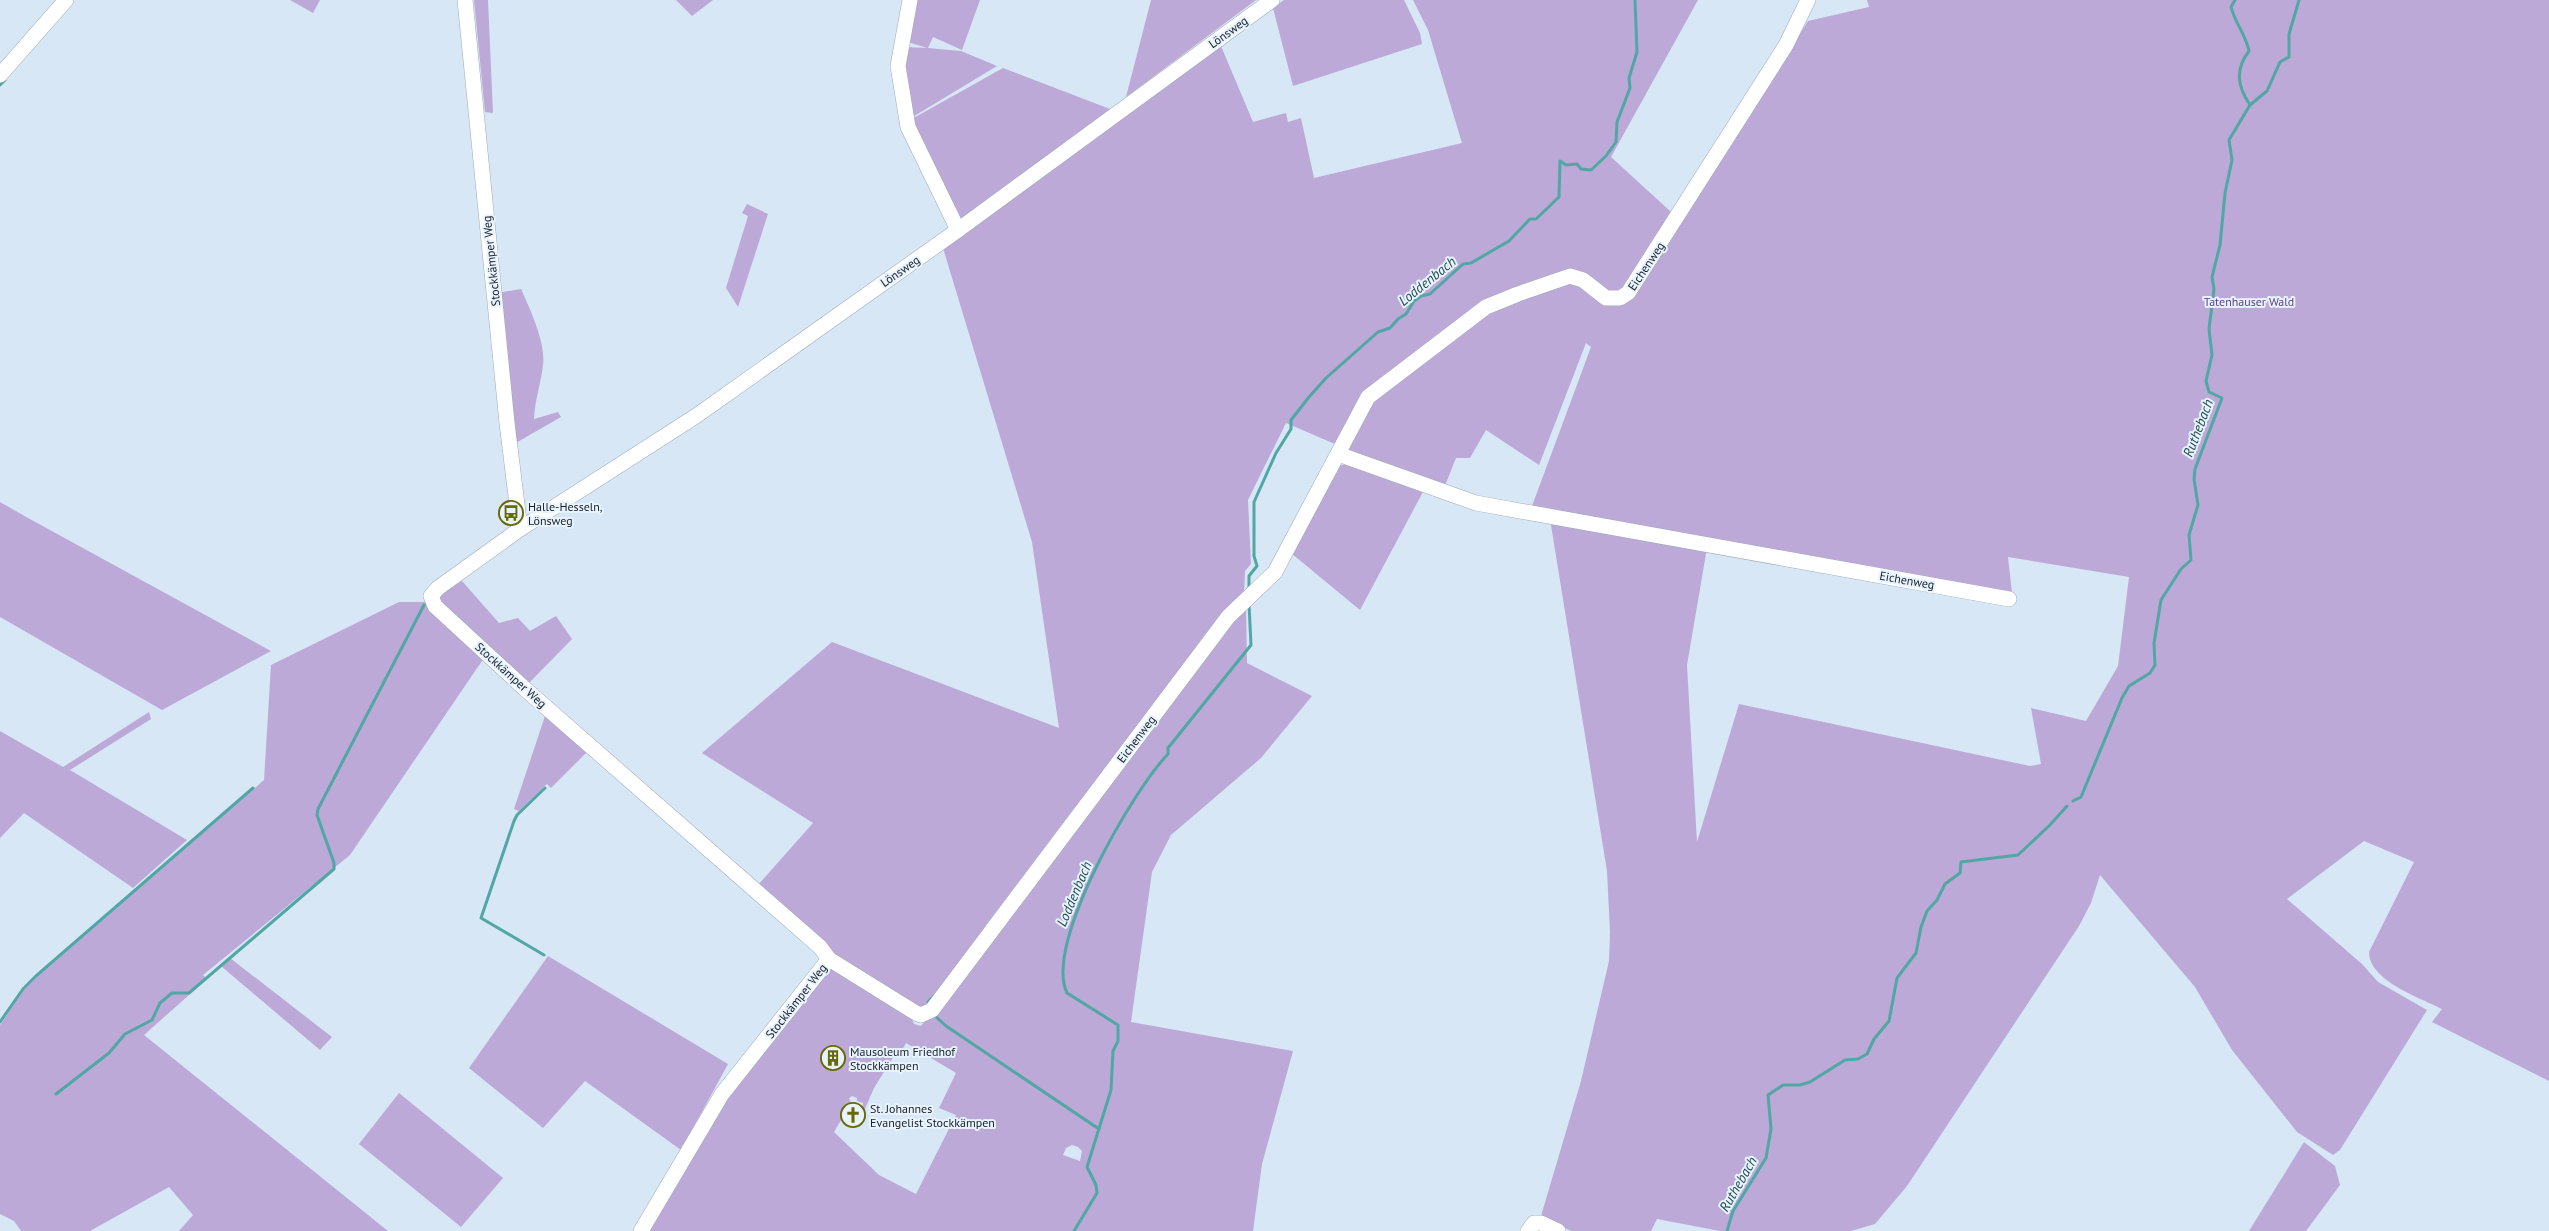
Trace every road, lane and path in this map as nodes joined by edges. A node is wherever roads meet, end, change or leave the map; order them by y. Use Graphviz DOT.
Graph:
graph roads {
  1 [pos="66,0"];
  2 [pos="464,0"];
  3 [pos="910,0"];
  4 [pos="1272,0"];
  5 [pos="1808,0"];
  6 [pos="0,75"];
  7 [pos="958,230"];
  8 [pos="1338,454"];
  9 [pos="520,529"];
  10 [pos="2010,599"];
  11 [pos="829,959"];
  12 [pos="641,1231"];
  13 [pos="1528,1231"];
  14 [pos="1558,1231"];
  1 -- 6 [label="street"];
  2 -- 9 [label="street, Stockkämper Weg"];
  3 -- 7 [label="street"];
  4 -- 7 [label="street, Lönsweg"];
  5 -- 8 [label="street, Eichenweg"];
  7 -- 9 [label="street, Lönsweg"];
  8 -- 10 [label="street, Eichenweg"];
  8 -- 11 [label="street, Eichenweg"];
  9 -- 11 [label="street, Stockkämper Weg"];
  11 -- 12 [label="street, Stockkämper Weg"];
  13 -- 14 [label="street"];
}
